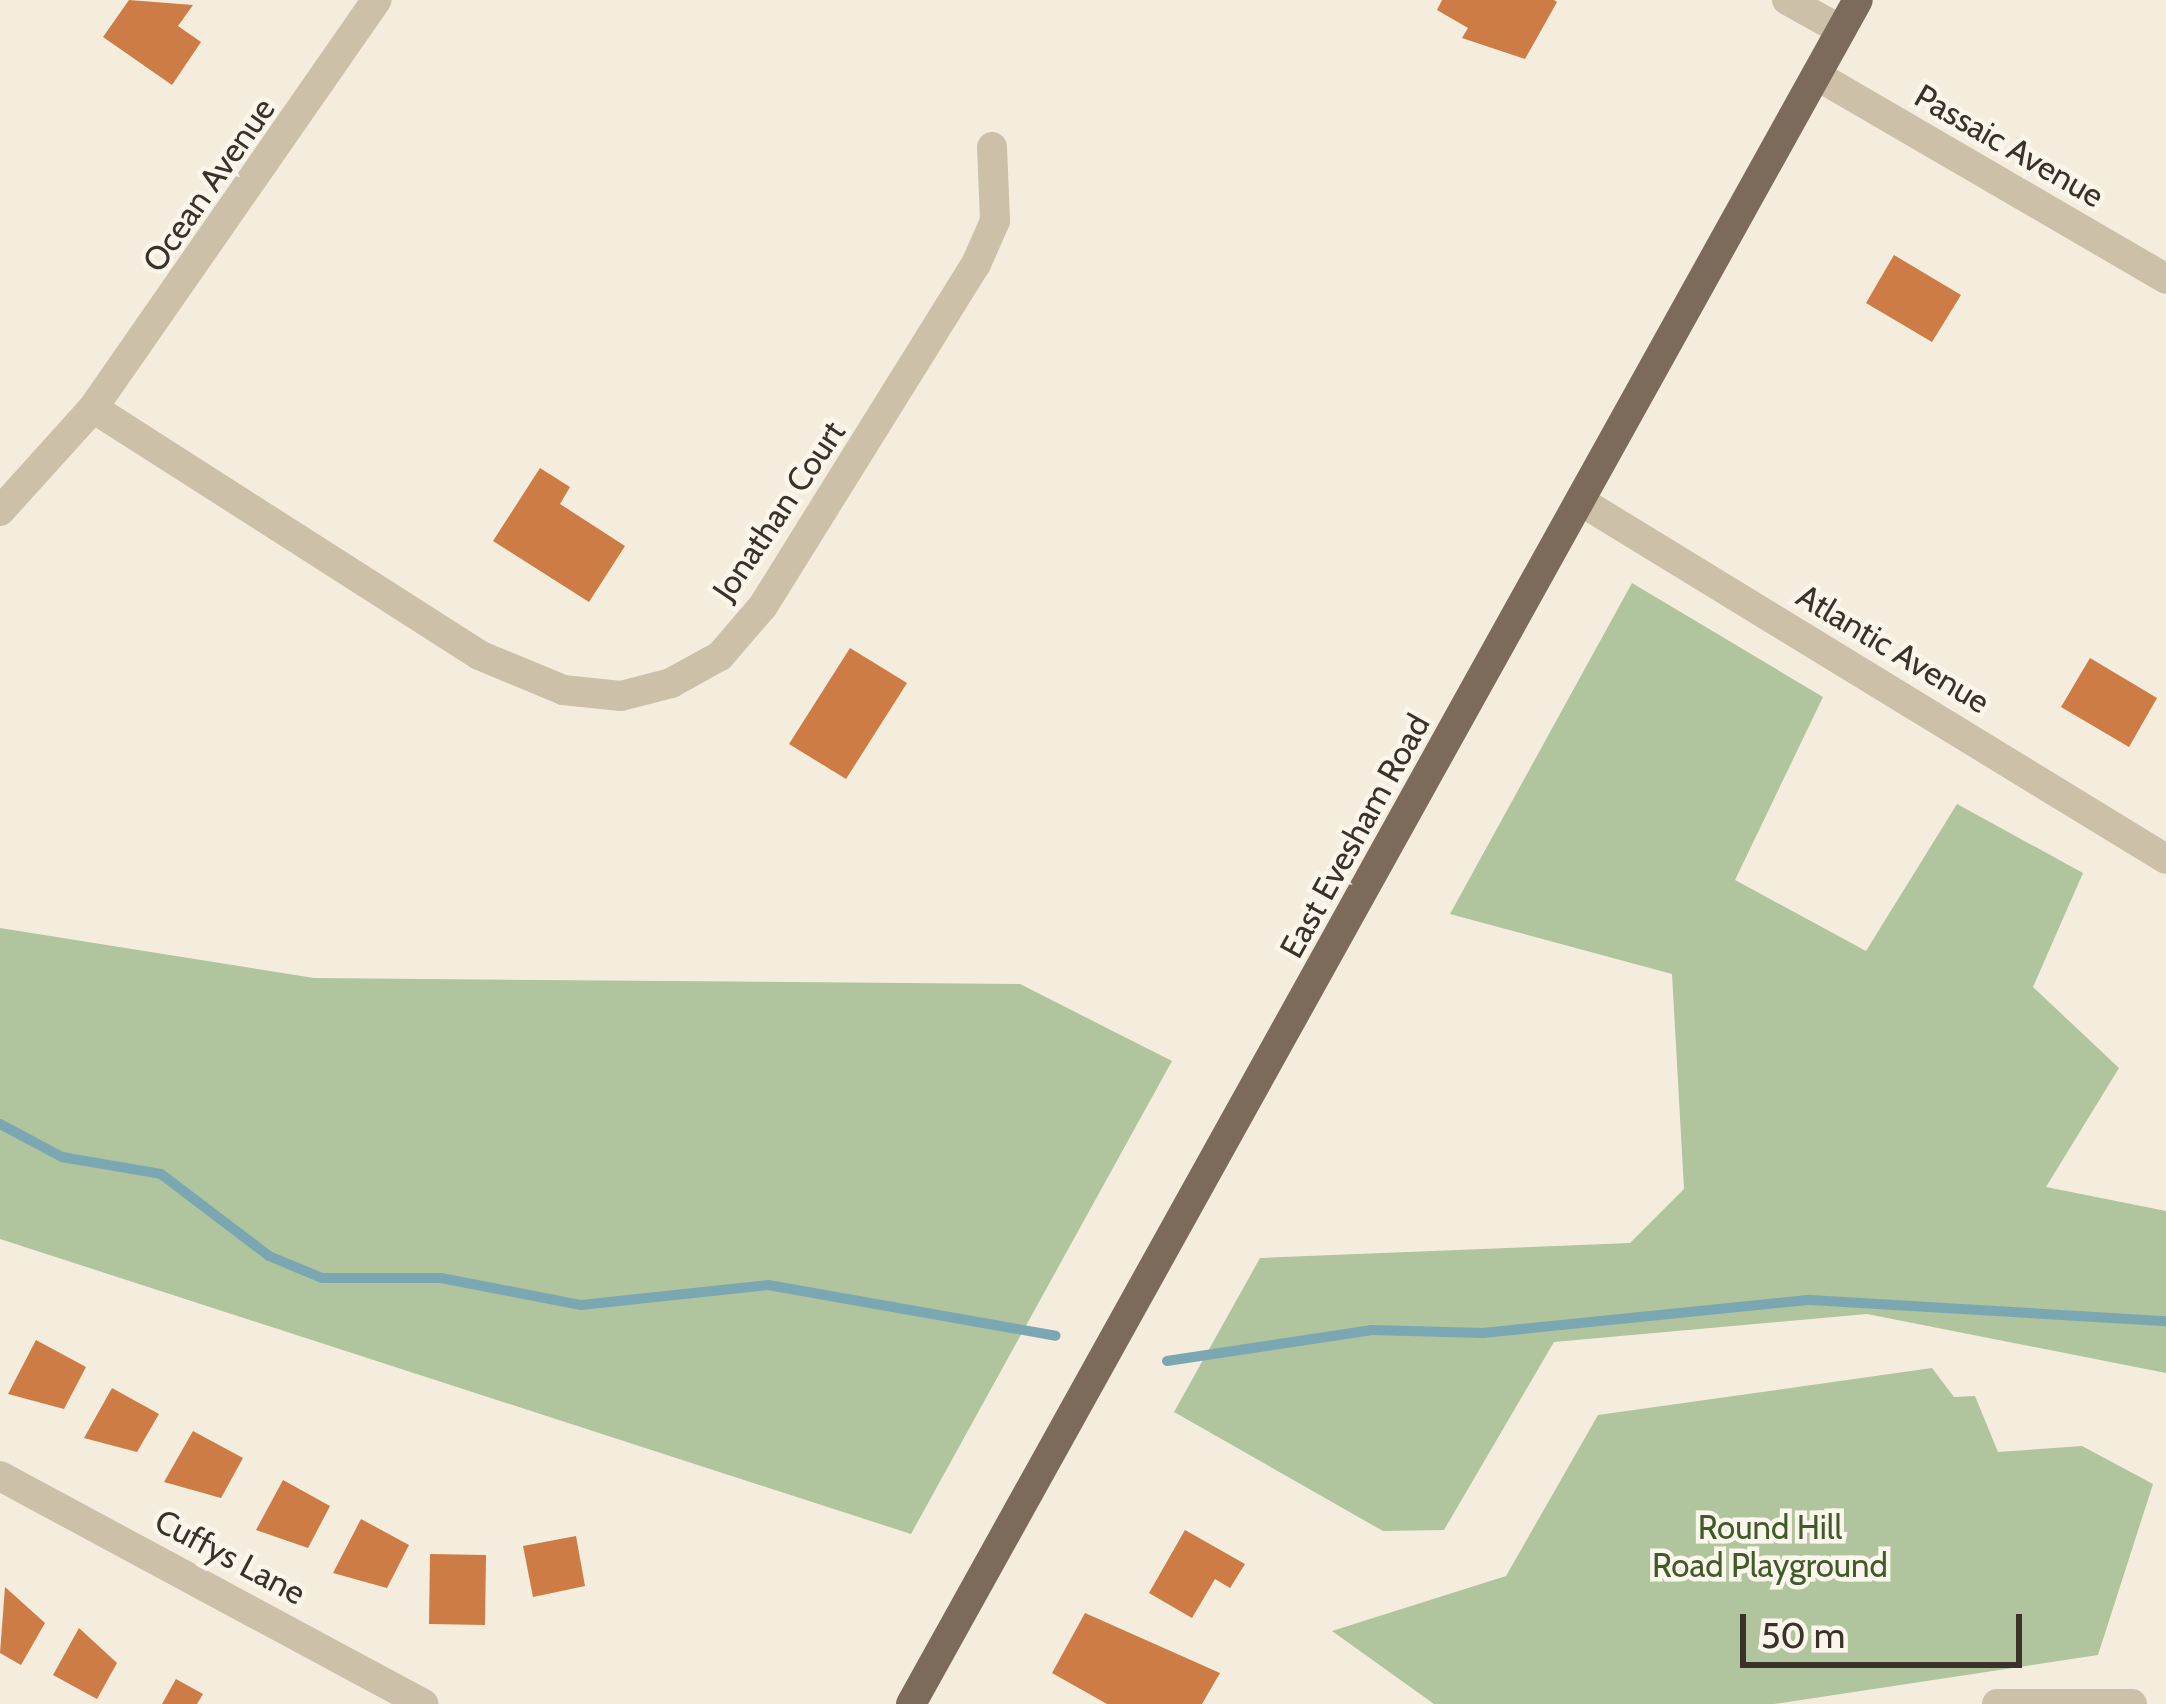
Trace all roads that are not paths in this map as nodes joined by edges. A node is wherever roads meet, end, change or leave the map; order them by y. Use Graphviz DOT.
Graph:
graph roads {
  1 [pos="377,0"];
  2 [pos="1786,0"];
  3 [pos="1858,0"];
  4 [pos="1841,30"];
  5 [pos="1816,75"];
  6 [pos="992,146"];
  7 [pos="2166,279"];
  8 [pos="93,408"];
  9 [pos="1582,502"];
  10 [pos="0,511"];
  11 [pos="2166,859"];
  12 [pos="0,1476"];
  13 [pos="424,1704"];
  14 [pos="911,1704"];
  15 [pos="1997,1704"];
  16 [pos="2132,1704"];
  1 -- 8 [label="street, Ocean Avenue"];
  2 -- 4 [label="street"];
  3 -- 4 [label="main road, East Evesham Road"];
  4 -- 5 [label="main road, East Evesham Road"];
  5 -- 7 [label="street, Passaic Avenue"];
  5 -- 9 [label="main road, East Evesham Road"];
  6 -- 8 [label="street, Jonathan Court"];
  8 -- 10 [label="street, Ocean Avenue"];
  9 -- 11 [label="street, Atlantic Avenue"];
  9 -- 14 [label="main road, East Evesham Road"];
  12 -- 13 [label="street, Cuffys Lane"];
  15 -- 16 [label="street"];
}
